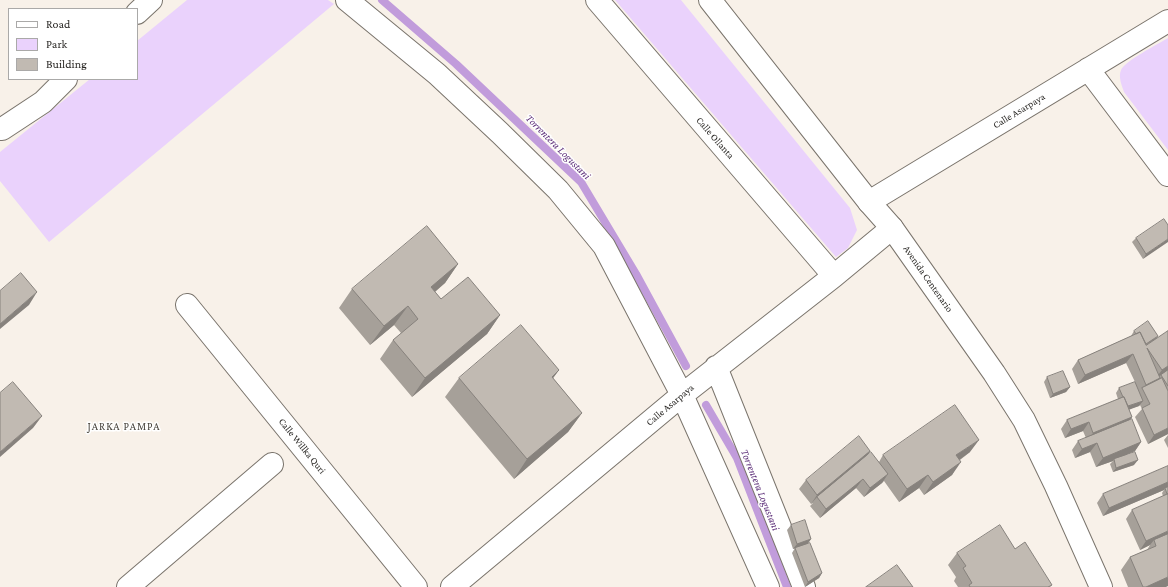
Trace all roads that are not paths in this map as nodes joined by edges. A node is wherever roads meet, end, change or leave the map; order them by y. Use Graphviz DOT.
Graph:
graph roads {
  1 [pos="151,0"];
  2 [pos="347,0"];
  3 [pos="597,0"];
  4 [pos="710,0"];
  5 [pos="138,12"];
  6 [pos="1168,21"];
  7 [pos="1088,69"];
  8 [pos="65,80"];
  9 [pos="0,129"];
  10 [pos="1168,175"];
  11 [pos="869,202"];
  12 [pos="892,228"];
  13 [pos="834,276"];
  14 [pos="187,305"];
  15 [pos="716,368"];
  16 [pos="682,395"];
  17 [pos="272,464"];
  18 [pos="128,587"];
  19 [pos="416,587"];
  20 [pos="452,587"];
  21 [pos="768,587"];
  22 [pos="804,587"];
  23 [pos="1101,587"];
  1 -- 5 [label="street"];
  2 -- 16 [label="street"];
  3 -- 13 [label="street, Calle Ollanta"];
  4 -- 11 [label="street, Avenida Centenario"];
  6 -- 7 [label="street, Calle Asarpaya"];
  7 -- 10 [label="street"];
  7 -- 11 [label="street, Calle Asarpaya"];
  8 -- 9 [label="street"];
  11 -- 12 [label="street, Avenida Centenario"];
  12 -- 13 [label="street, Calle Asarpaya"];
  12 -- 23 [label="street, Avenida Centenario"];
  13 -- 15 [label="street, Calle Asarpaya"];
  14 -- 19 [label="street, Calle Willka Quri"];
  15 -- 16 [label="street, Calle Asarpaya"];
  15 -- 22 [label="street"];
  16 -- 20 [label="street, Calle Asarpaya"];
  16 -- 21 [label="street"];
  17 -- 18 [label="street"];
}
